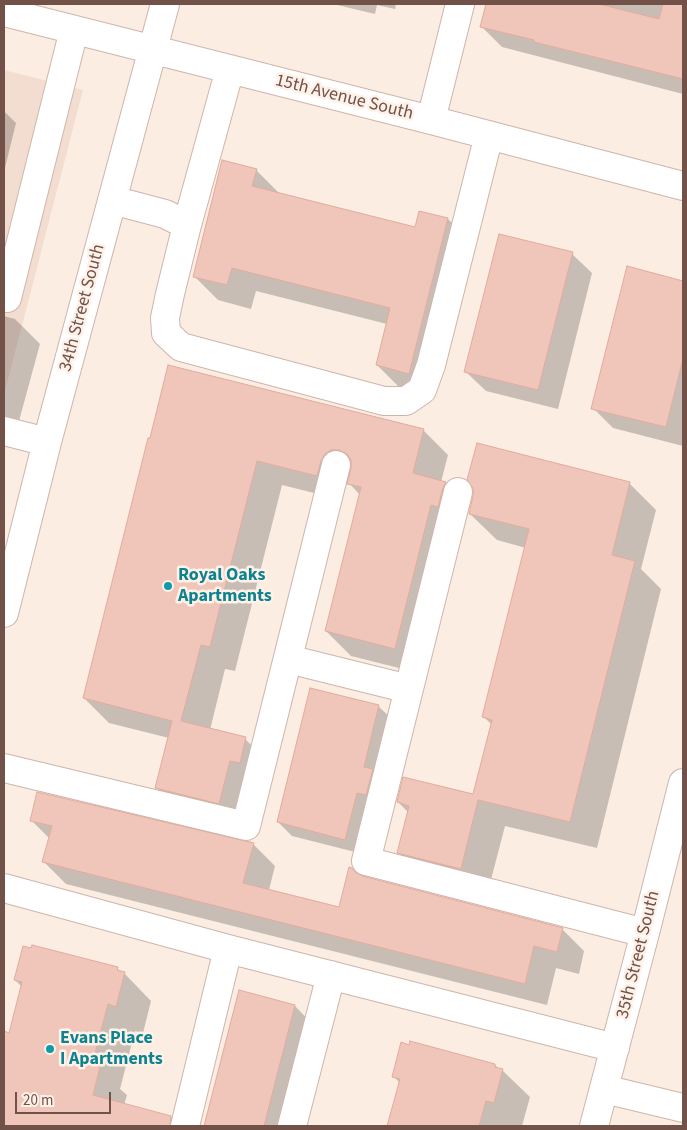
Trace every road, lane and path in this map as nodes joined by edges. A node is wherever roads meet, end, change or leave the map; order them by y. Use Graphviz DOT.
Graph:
graph roads {
  1 [pos="165,4"];
  2 [pos="460,4"];
  3 [pos="4,12"];
  4 [pos="74,30"];
  5 [pos="153,49"];
  6 [pos="230,69"];
  7 [pos="431,120"];
  8 [pos="489,135"];
  9 [pos="683,186"];
  10 [pos="112,200"];
  11 [pos="187,225"];
  12 [pos="4,297"];
  13 [pos="4,431"];
  14 [pos="47,442"];
  15 [pos="336,465"];
  16 [pos="458,492"];
  17 [pos="4,613"];
  18 [pos="288,659"];
  19 [pos="409,689"];
  20 [pos="4,768"];
  21 [pos="683,783"];
  22 [pos="674,860"];
  23 [pos="4,888"];
  24 [pos="645,933"];
  25 [pos="228,949"];
  26 [pos="331,975"];
  27 [pos="615,1048"];
  28 [pos="604,1089"];
  29 [pos="683,1108"];
  30 [pos="184,1126"];
  31 [pos="292,1126"];
  32 [pos="594,1126"];
  1 -- 5 [label="street, 34th Street South"];
  2 -- 7 [label="street"];
  3 -- 4 [label="street, 15th Avenue South"];
  4 -- 5 [label="street, 15th Avenue South"];
  4 -- 12 [label="street"];
  5 -- 6 [label="street, 15th Avenue South"];
  5 -- 10 [label="street, 34th Street South"];
  6 -- 7 [label="street, 15th Avenue South"];
  6 -- 11 [label="street"];
  7 -- 8 [label="street, 15th Avenue South"];
  8 -- 9 [label="street, 15th Avenue South"];
  8 -- 11 [label="street"];
  10 -- 11 [label="street"];
  10 -- 14 [label="street, 34th Street South"];
  13 -- 14 [label="street"];
  14 -- 17 [label="street, 34th Street South"];
  15 -- 18 [label="street"];
  16 -- 19 [label="street"];
  18 -- 19 [label="street"];
  18 -- 20 [label="street"];
  19 -- 24 [label="street"];
  21 -- 22 [label="street, 35th Street South"];
  22 -- 24 [label="street, 35th Street South"];
  23 -- 25 [label="street"];
  24 -- 27 [label="street, 35th Street South"];
  25 -- 26 [label="street"];
  25 -- 30 [label="street"];
  26 -- 27 [label="street"];
  26 -- 31 [label="street"];
  27 -- 28 [label="street, 35th Street South"];
  28 -- 29 [label="street"];
  28 -- 32 [label="street, 35th Street South"];
}
